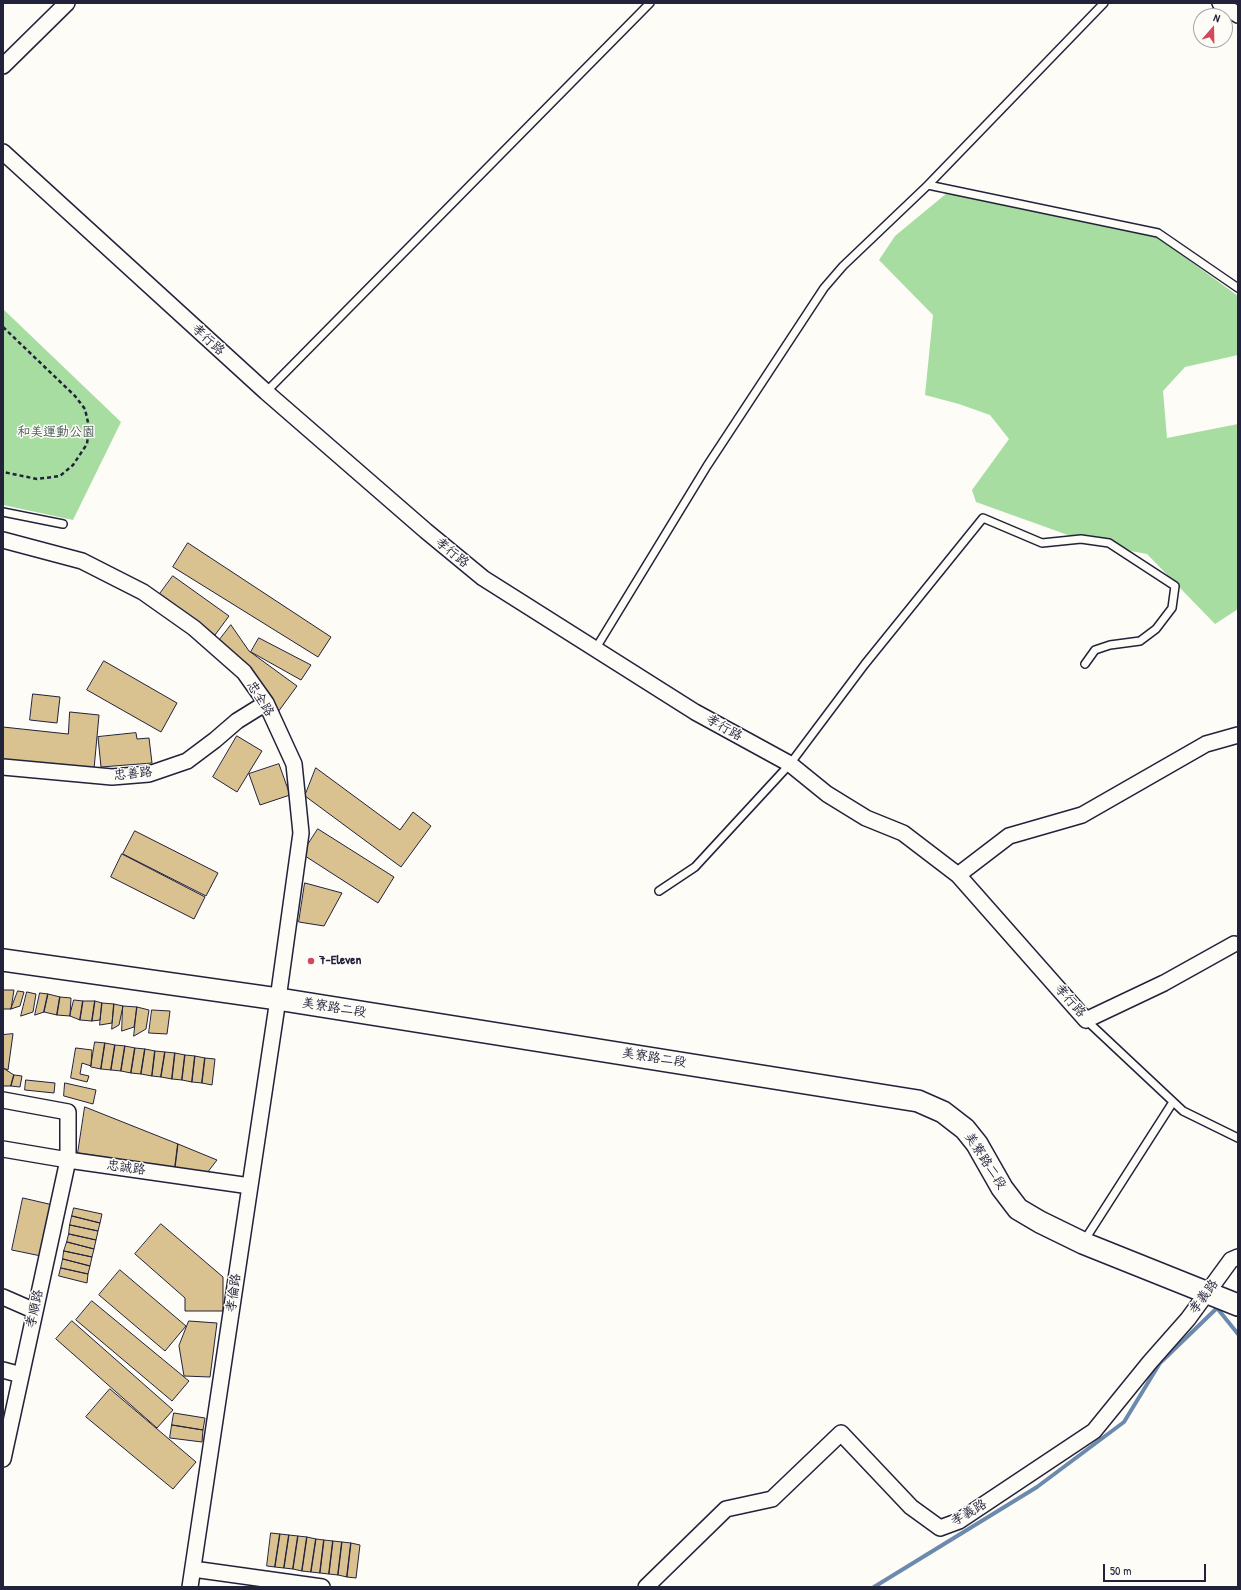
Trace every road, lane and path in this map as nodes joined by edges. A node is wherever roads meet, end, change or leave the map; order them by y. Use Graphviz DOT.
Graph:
graph roads {
  1 [pos="67,3"];
  2 [pos="650,3"];
  3 [pos="1104,3"];
  4 [pos="1220,3"];
  5 [pos="1238,15"];
  6 [pos="3,66"];
  7 [pos="3,152"];
  8 [pos="928,185"];
  9 [pos="1238,288"];
  10 [pos="3,327"];
  11 [pos="266,392"];
  12 [pos="3,472"];
  13 [pos="3,512"];
  14 [pos="63,524"];
  15 [pos="3,540"];
  16 [pos="596,648"];
  17 [pos="1085,664"];
  18 [pos="266,703"];
  19 [pos="1238,735"];
  20 [pos="790,764"];
  21 [pos="3,767"];
  22 [pos="958,875"];
  23 [pos="659,891"];
  24 [pos="1234,944"];
  25 [pos="3,960"];
  26 [pos="278,999"];
  27 [pos="1086,1020"];
  28 [pos="3,1100"];
  29 [pos="1173,1102"];
  30 [pos="1238,1138"];
  31 [pos="3,1149"];
  32 [pos="68,1160"];
  33 [pos="250,1186"];
  34 [pos="1083,1243"];
  35 [pos="1238,1257"];
  36 [pos="1206,1293"];
  37 [pos="3,1297"];
  38 [pos="1238,1305"];
  39 [pos="35,1311"];
  40 [pos="3,1370"];
  41 [pos="21,1375"];
  42 [pos="3,1459"];
  43 [pos="193,1569"];
  44 [pos="190,1587"];
  45 [pos="322,1587"];
  46 [pos="646,1587"];
  1 -- 6 [label="street"];
  2 -- 11 [label="lane"];
  3 -- 8 [label="lane"];
  4 -- 5 [label="street"];
  7 -- 11 [label="street, 孝行路"];
  8 -- 9 [label="lane"];
  8 -- 16 [label="lane"];
  10 -- 12 [label="path"];
  11 -- 16 [label="street, 孝行路"];
  13 -- 14 [label="lane"];
  15 -- 18 [label="street, 忠全路"];
  16 -- 20 [label="street, 孝行路"];
  17 -- 20 [label="lane"];
  18 -- 21 [label="street, 忠善路"];
  18 -- 26 [label="street, 忠全路"];
  19 -- 22 [label="street"];
  20 -- 22 [label="street, 孝行路"];
  20 -- 23 [label="lane"];
  22 -- 27 [label="street, 孝行路"];
  24 -- 27 [label="street, 孝行路"];
  25 -- 26 [label="street, 美寮路二段"];
  26 -- 33 [label="street, 孝倫路"];
  26 -- 34 [label="street, 美寮路二段"];
  27 -- 29 [label="lane"];
  28 -- 32 [label="street, 孝順路"];
  29 -- 30 [label="lane"];
  29 -- 34 [label="lane"];
  31 -- 32 [label="street, 忠誠路"];
  32 -- 33 [label="street, 忠誠路"];
  32 -- 39 [label="street, 孝順路"];
  33 -- 43 [label="street, 孝倫路"];
  34 -- 36 [label="street, 美寮路二段"];
  35 -- 36 [label="street, 孝義路"];
  36 -- 38 [label="street, 美寮路二段"];
  36 -- 46 [label="street, 孝義路"];
  37 -- 39 [label="street"];
  39 -- 41 [label="street, 孝順路"];
  40 -- 41 [label="street"];
  41 -- 42 [label="street, 孝順路"];
  43 -- 44 [label="street, 孝倫路"];
  43 -- 45 [label="street"];
}
